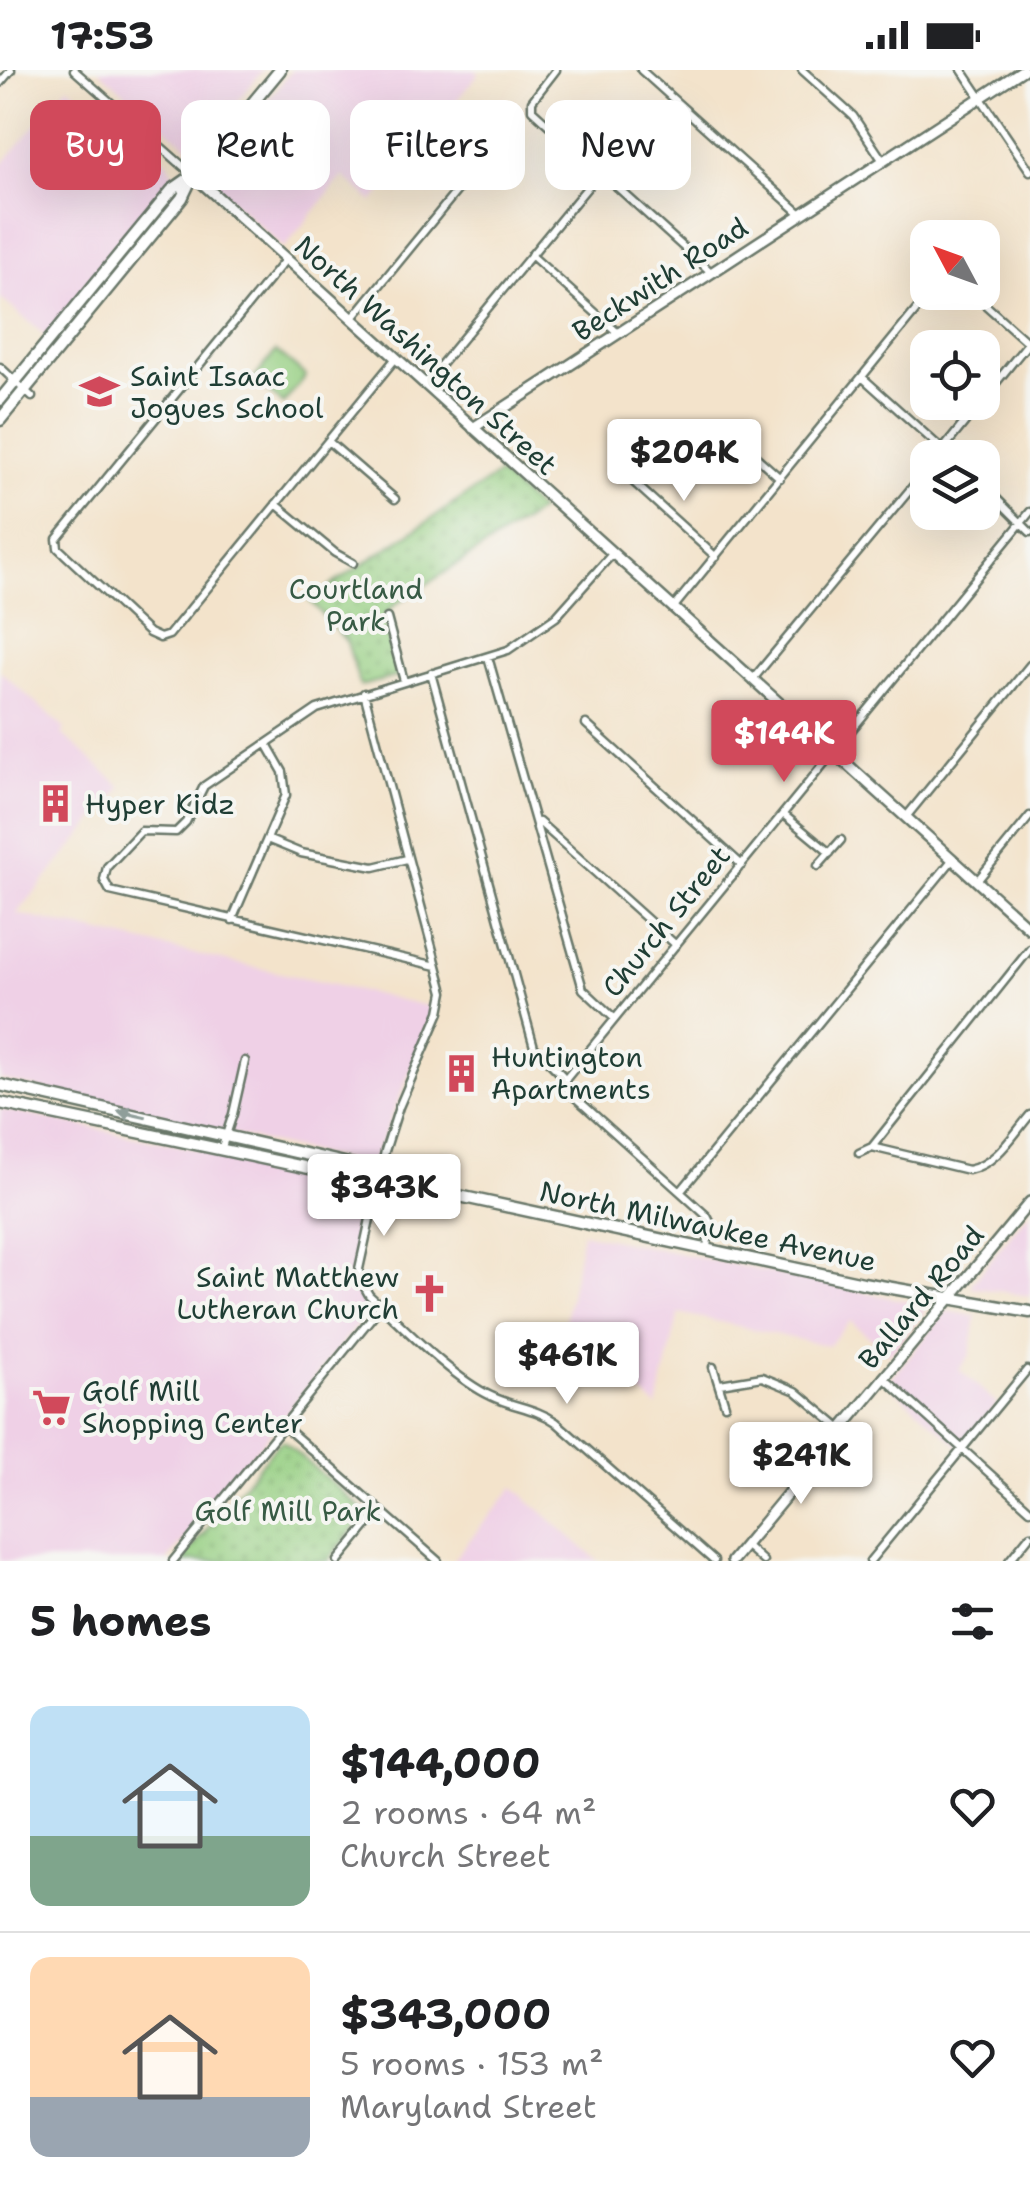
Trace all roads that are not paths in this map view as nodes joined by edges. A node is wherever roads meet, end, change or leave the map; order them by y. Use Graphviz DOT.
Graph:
graph roads {
  1 [pos="11,70"];
  2 [pos="74,70"];
  3 [pos="280,70"];
  4 [pos="556,70"];
  5 [pos="641,70"];
  6 [pos="802,70"];
  7 [pos="962,70"];
  8 [pos="1023,70"];
  9 [pos="0,83"];
  10 [pos="981,97"];
  11 [pos="255,100"];
  12 [pos="545,122"];
  13 [pos="884,162"];
  14 [pos="181,164"];
  15 [pos="1030,171"];
  16 [pos="181,184"];
  17 [pos="210,190"];
  18 [pos="458,190"];
  19 [pos="585,190"];
  20 [pos="620,190"];
  21 [pos="802,215"];
  22 [pos="531,255"];
  23 [pos="286,258"];
  24 [pos="712,273"];
  25 [pos="916,310"];
  26 [pos="991,310"];
  27 [pos="352,319"];
  28 [pos="618,333"];
  29 [pos="1029,342"];
  30 [pos="396,358"];
  31 [pos="0,367"];
  32 [pos="862,377"];
  33 [pos="1000,378"];
  34 [pos="424,384"];
  35 [pos="24,390"];
  36 [pos="0,400"];
  37 [pos="0,420"];
  38 [pos="716,420"];
  39 [pos="967,420"];
  40 [pos="474,428"];
  41 [pos="933,440"];
  42 [pos="950,440"];
  43 [pos="328,442"];
  44 [pos="628,478"];
  45 [pos="780,478"];
  46 [pos="910,490"];
  47 [pos="395,499"];
  48 [pos="1000,501"];
  49 [pos="276,504"];
  50 [pos="1030,512"];
  51 [pos="1022,522"];
  52 [pos="1030,532"];
  53 [pos="612,554"];
  54 [pos="716,557"];
  55 [pos="353,562"];
  56 [pos="674,608"];
  57 [pos="388,618"];
  58 [pos="488,657"];
  59 [pos="1030,665"];
  60 [pos="431,673"];
  61 [pos="753,680"];
  62 [pos="404,681"];
  63 [pos="364,692"];
  64 [pos="586,724"];
  65 [pos="267,744"];
  66 [pos="834,752"];
  67 [pos="783,814"];
  68 [pos="1030,816"];
  69 [pos="906,817"];
  70 [pos="537,820"];
  71 [pos="267,839"];
  72 [pos="841,840"];
  73 [pos="830,853"];
  74 [pos="407,859"];
  75 [pos="953,860"];
  76 [pos="742,865"];
  77 [pos="818,866"];
  78 [pos="106,882"];
  79 [pos="977,882"];
  80 [pos="92,888"];
  81 [pos="232,920"];
  82 [pos="1030,929"];
  83 [pos="676,945"];
  84 [pos="1030,949"];
  85 [pos="437,966"];
  86 [pos="616,1019"];
  87 [pos="245,1061"];
  88 [pos="565,1080"];
  89 [pos="0,1085"];
  90 [pos="0,1103"];
  91 [pos="1030,1115"];
  92 [pos="226,1138"];
  93 [pos="872,1147"];
  94 [pos="221,1150"];
  95 [pos="859,1153"];
  96 [pos="379,1177"];
  97 [pos="681,1191"];
  98 [pos="1030,1202"];
  99 [pos="707,1248"];
  100 [pos="949,1300"];
  101 [pos="381,1306"];
  102 [pos="1030,1312"];
  103 [pos="713,1367"];
  104 [pos="1027,1370"];
  105 [pos="883,1377"];
  106 [pos="720,1384"];
  107 [pos="725,1406"];
  108 [pos="284,1426"];
  109 [pos="839,1428"];
  110 [pos="963,1448"];
  111 [pos="380,1510"];
  112 [pos="1030,1510"];
  113 [pos="1030,1535"];
  114 [pos="745,1545"];
  115 [pos="173,1561"];
  116 [pos="338,1561"];
  117 [pos="438,1561"];
  118 [pos="714,1561"];
  119 [pos="732,1561"];
  120 [pos="763,1561"];
  121 [pos="870,1561"];
  122 [pos="1009,1561"];
  1 -- 9 [label="street"];
  2 -- 14 [label="street"];
  3 -- 11 [label="main road"];
  4 -- 12 [label="street"];
  5 -- 21 [label="street"];
  6 -- 13 [label="street"];
  7 -- 10 [label="street"];
  8 -- 10 [label="street, Beckwith Road"];
  10 -- 13 [label="street, Beckwith Road"];
  10 -- 15 [label="street"];
  13 -- 21 [label="street, Beckwith Road"];
  16 -- 35 [label="main road"];
  17 -- 23 [label="street, North Washington Street"];
  18 -- 27 [label="street"];
  19 -- 22 [label="street"];
  20 -- 24 [label="street"];
  21 -- 24 [label="street, Beckwith Road"];
  22 -- 28 [label="street"];
  22 -- 34 [label="street"];
  23 -- 27 [label="street, North Washington Street"];
  23 -- 49 [label="street"];
  24 -- 28 [label="street, Beckwith Road"];
  25 -- 32 [label="street"];
  26 -- 29 [label="street"];
  27 -- 30 [label="street, North Washington Street"];
  28 -- 40 [label="street, Beckwith Road"];
  29 -- 33 [label="street"];
  30 -- 34 [label="street, North Washington Street"];
  30 -- 43 [label="street"];
  31 -- 35 [label="street"];
  32 -- 41 [label="street"];
  32 -- 45 [label="street"];
  34 -- 40 [label="street, North Washington Street"];
  35 -- 36 [label="main road"];
  35 -- 37 [label="main road"];
  38 -- 45 [label="street"];
  39 -- 42 [label="street"];
  40 -- 53 [label="street, North Washington Street"];
  43 -- 47 [label="street"];
  43 -- 49 [label="street"];
  44 -- 54 [label="street"];
  45 -- 54 [label="street"];
  46 -- 61 [label="street"];
  48 -- 51 [label="street"];
  49 -- 55 [label="street"];
  50 -- 51 [label="street, Church Street"];
  51 -- 52 [label="street"];
  51 -- 66 [label="street, Church Street"];
  53 -- 56 [label="street, North Washington Street"];
  53 -- 58 [label="street"];
  54 -- 56 [label="street"];
  56 -- 61 [label="street, North Washington Street"];
  57 -- 62 [label="street"];
  58 -- 60 [label="street"];
  58 -- 70 [label="street"];
  59 -- 69 [label="street"];
  60 -- 62 [label="street"];
  60 -- 88 [label="street"];
  61 -- 66 [label="street, North Washington Street"];
  62 -- 63 [label="street"];
  63 -- 65 [label="street"];
  63 -- 74 [label="street"];
  64 -- 76 [label="street"];
  65 -- 71 [label="street"];
  65 -- 78 [label="street"];
  66 -- 67 [label="street, Church Street"];
  66 -- 69 [label="street, North Washington Street"];
  67 -- 73 [label="street"];
  67 -- 76 [label="street, Church Street"];
  68 -- 79 [label="street"];
  69 -- 75 [label="street, North Washington Street"];
  70 -- 83 [label="street"];
  70 -- 86 [label="street"];
  71 -- 74 [label="street"];
  71 -- 81 [label="street"];
  72 -- 73 [label="street"];
  73 -- 77 [label="street"];
  74 -- 85 [label="street"];
  75 -- 79 [label="street, North Washington Street"];
  75 -- 97 [label="street"];
  76 -- 83 [label="street, Church Street"];
  78 -- 80 [label="street"];
  78 -- 81 [label="street"];
  79 -- 82 [label="street, North Washington Street"];
  81 -- 85 [label="street"];
  83 -- 86 [label="street, Church Street"];
  84 -- 93 [label="street"];
  85 -- 96 [label="street"];
  86 -- 88 [label="street, Church Street"];
  87 -- 92 [label="street"];
  88 -- 97 [label="street"];
  92 -- 89 [label="main road, North Milwaukee Avenue, one-way"];
  90 -- 94 [label="main road, North Milwaukee Avenue"];
  91 -- 93 [label="street"];
  92 -- 94 [label="street"];
  92 -- 96 [label="main road, North Milwaukee Avenue"];
  93 -- 95 [label="street"];
  94 -- 96 [label="main road, North Milwaukee Avenue"];
  96 -- 99 [label="main road, North Milwaukee Avenue"];
  96 -- 101 [label="street"];
  97 -- 99 [label="street"];
  98 -- 100 [label="street, Ballard Road"];
  99 -- 100 [label="main road, North Milwaukee Avenue"];
  100 -- 102 [label="main road, North Milwaukee Avenue"];
  100 -- 105 [label="street, Ballard Road"];
  101 -- 108 [label="street"];
  101 -- 118 [label="street"];
  103 -- 106 [label="street"];
  104 -- 110 [label="street"];
  105 -- 109 [label="street, Ballard Road"];
  105 -- 110 [label="street"];
  106 -- 107 [label="street"];
  106 -- 109 [label="street"];
  108 -- 111 [label="street"];
  108 -- 115 [label="street"];
  109 -- 114 [label="street, Ballard Road"];
  110 -- 112 [label="street"];
  110 -- 121 [label="street"];
  111 -- 116 [label="street"];
  111 -- 117 [label="street"];
  113 -- 122 [label="street"];
  114 -- 119 [label="street, Ballard Road"];
  114 -- 120 [label="street"];
}
